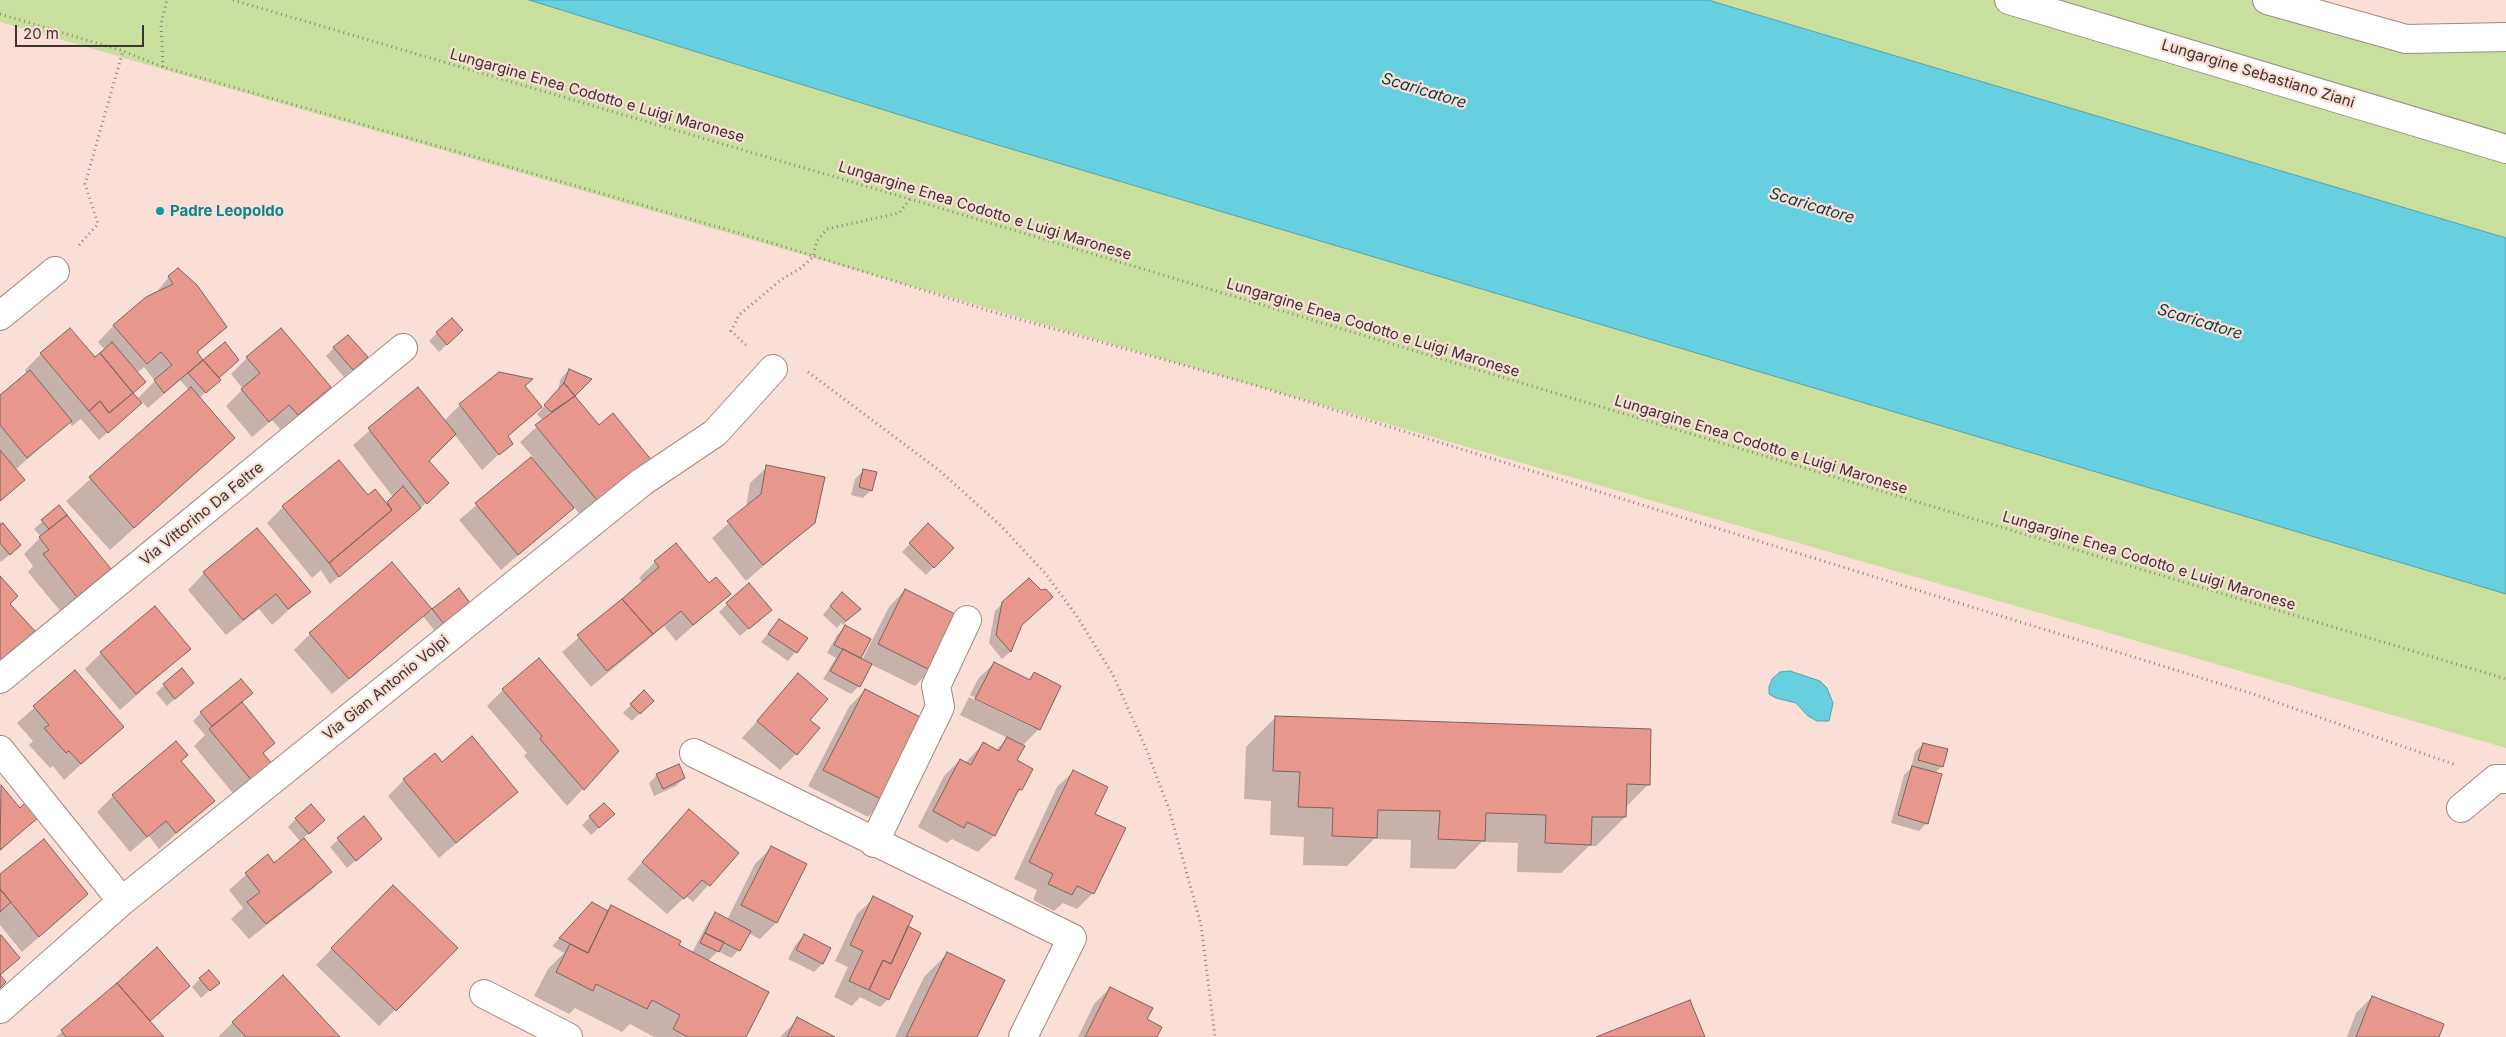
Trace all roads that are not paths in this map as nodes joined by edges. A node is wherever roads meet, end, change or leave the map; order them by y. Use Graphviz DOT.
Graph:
graph roads {
  1 [pos="2009,0"];
  2 [pos="2267,0"];
  3 [pos="2506,36"];
  4 [pos="2506,149"];
  5 [pos="55,271"];
  6 [pos="0,316"];
  7 [pos="404,348"];
  8 [pos="773,369"];
  9 [pos="967,620"];
  10 [pos="0,679"];
  11 [pos="0,750"];
  12 [pos="694,753"];
  13 [pos="2501,779"];
  14 [pos="2461,808"];
  15 [pos="874,842"];
  16 [pos="122,901"];
  17 [pos="484,994"];
  18 [pos="0,1009"];
  19 [pos="568,1037"];
  20 [pos="1023,1037"];
  1 -- 4 [label="street, Lungargine Sebastiano Ziani"];
  2 -- 3 [label="street"];
  5 -- 6 [label="street"];
  7 -- 10 [label="street, Via Vittorino Da Feltre"];
  8 -- 16 [label="street, Via Gian Antonio Volpi"];
  9 -- 15 [label="street"];
  11 -- 16 [label="street"];
  12 -- 15 [label="street"];
  13 -- 14 [label="street"];
  15 -- 20 [label="street"];
  16 -- 18 [label="street, Via Gian Antonio Volpi"];
  17 -- 19 [label="street"];
}
